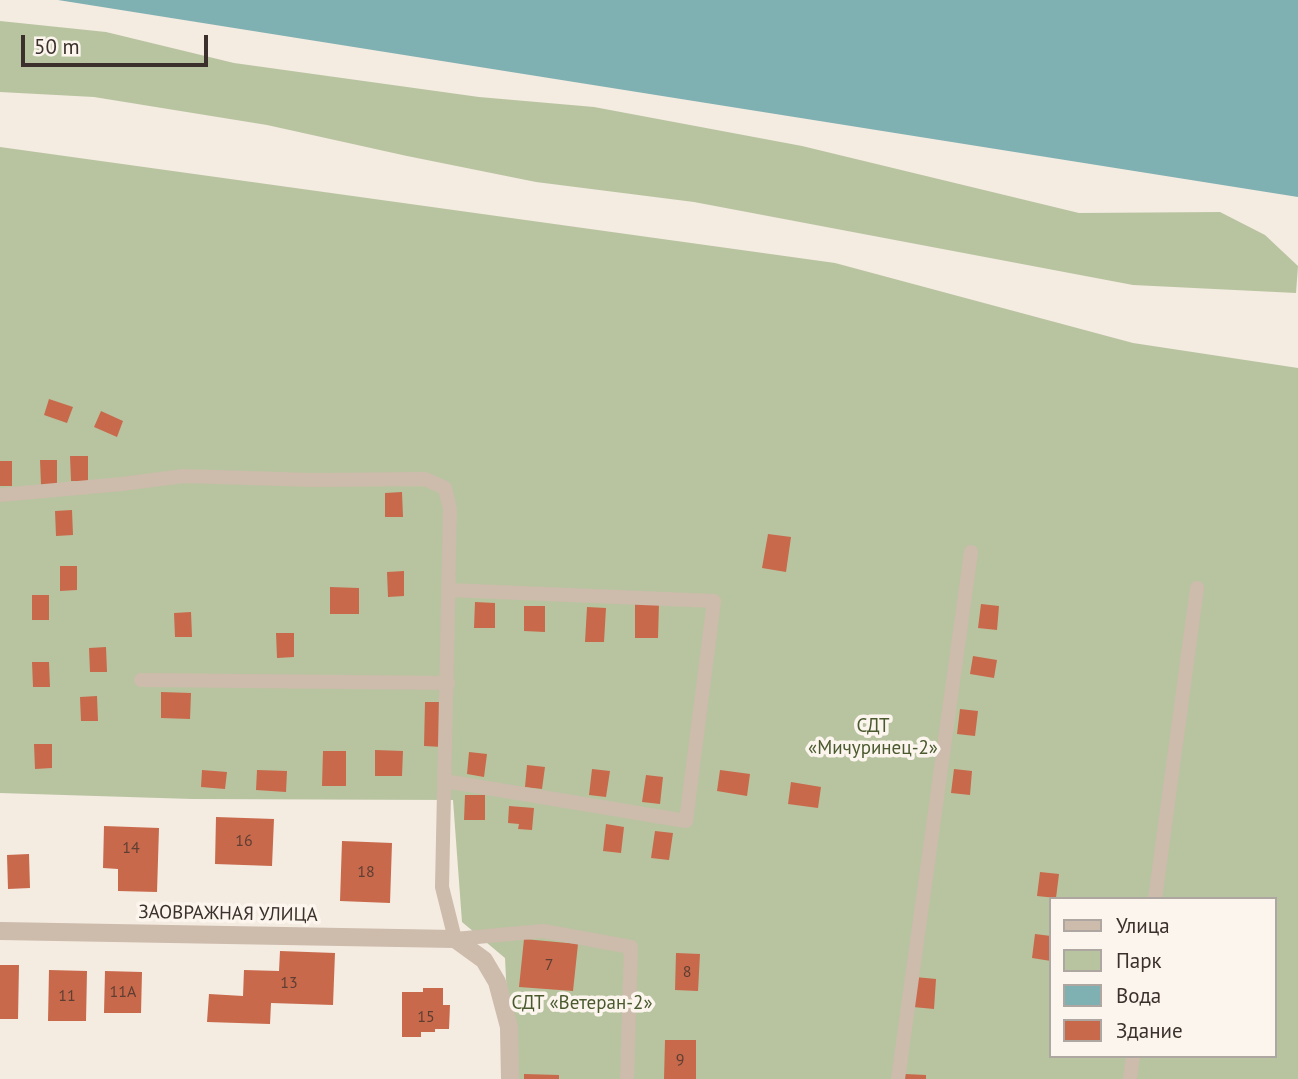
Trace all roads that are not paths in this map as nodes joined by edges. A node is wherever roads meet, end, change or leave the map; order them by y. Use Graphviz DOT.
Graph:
graph roads {
  1 [pos="0,495"];
  2 [pos="971,552"];
  3 [pos="1197,588"];
  4 [pos="449,590"];
  5 [pos="141,680"];
  6 [pos="448,683"];
  7 [pos="445,781"];
  8 [pos="1154,897"];
  9 [pos="0,931"];
  10 [pos="455,939"];
  11 [pos="1133,1058"];
  12 [pos="510,1079"];
  13 [pos="626,1079"];
  14 [pos="898,1079"];
  15 [pos="1130,1079"];
  1 -- 4 [label="lane"];
  2 -- 14 [label="lane"];
  3 -- 8 [label="lane"];
  4 -- 6 [label="lane"];
  4 -- 7 [label="lane"];
  5 -- 6 [label="lane"];
  6 -- 7 [label="lane"];
  7 -- 10 [label="lane"];
  9 -- 10 [label="street, ЗАОВРАЖНАЯ УЛИЦА"];
  10 -- 12 [label="street"];
  10 -- 13 [label="lane"];
  11 -- 15 [label="lane"];
}
